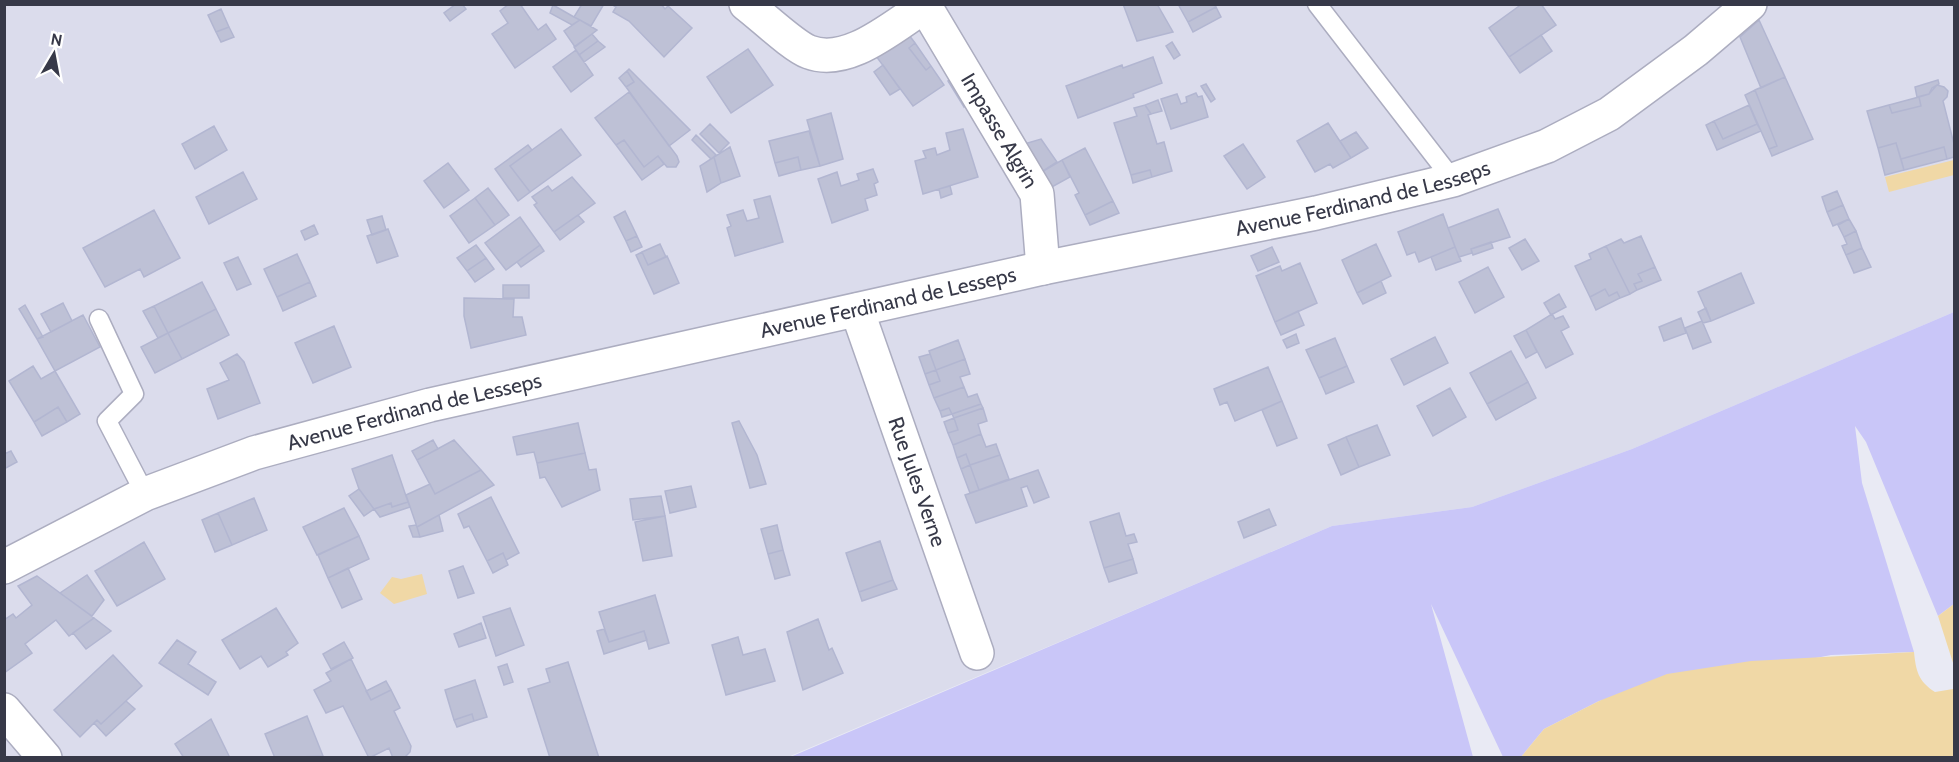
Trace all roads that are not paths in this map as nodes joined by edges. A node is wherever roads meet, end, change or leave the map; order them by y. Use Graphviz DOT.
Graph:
graph roads {
  1 [pos="746,4"];
  2 [pos="1317,4"];
  3 [pos="1750,4"];
  4 [pos="926,5"];
  5 [pos="1453,180"];
  6 [pos="1043,268"];
  7 [pos="857,310"];
  8 [pos="99,319"];
  9 [pos="145,494"];
  10 [pos="4,567"];
  11 [pos="977,653"];
  12 [pos="4,710"];
  13 [pos="45,758"];
  1 -- 4 [label="street, Impasse Algrin"];
  2 -- 5 [label="lane"];
  3 -- 5 [label="street, Avenue Ferdinand de Lesseps"];
  4 -- 6 [label="street, Impasse Algrin"];
  5 -- 6 [label="street, Avenue Ferdinand de Lesseps"];
  6 -- 7 [label="street, Avenue Ferdinand de Lesseps"];
  7 -- 9 [label="street, Avenue Ferdinand de Lesseps"];
  7 -- 11 [label="street, Rue Jules Verne"];
  8 -- 9 [label="lane"];
  9 -- 10 [label="street, Avenue Ferdinand de Lesseps"];
  12 -- 13 [label="street"];
}
